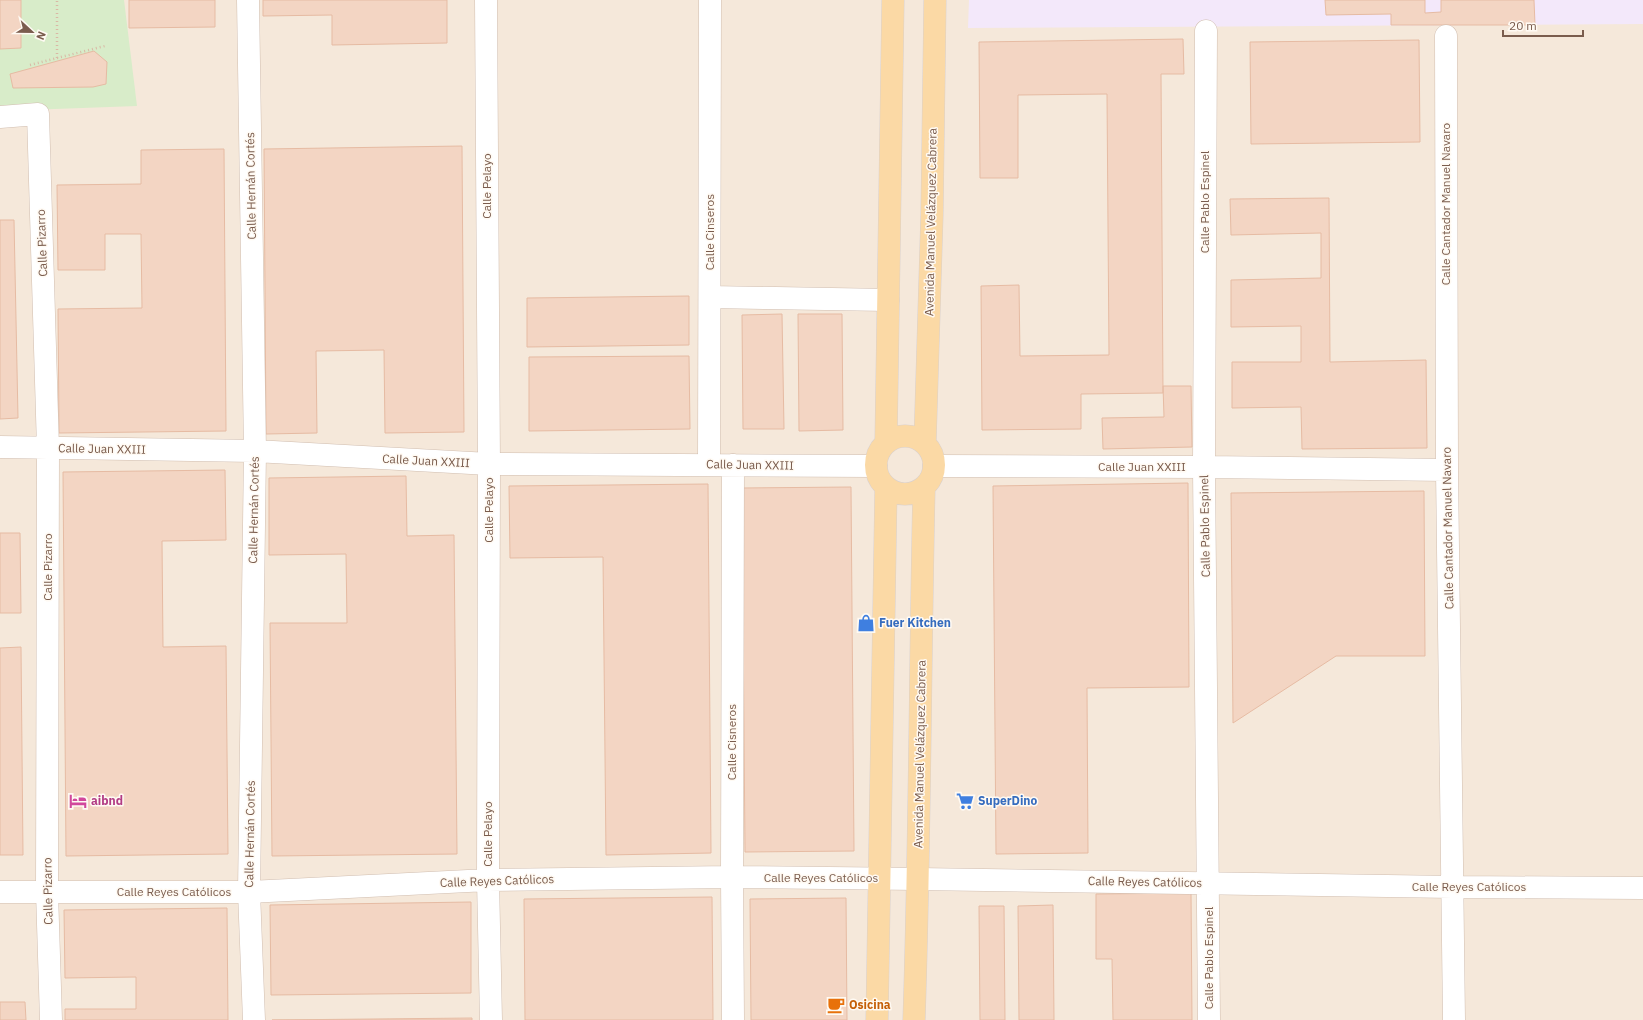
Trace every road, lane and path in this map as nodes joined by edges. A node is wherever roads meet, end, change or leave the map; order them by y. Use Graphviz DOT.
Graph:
graph roads {
  1 [pos="57,0"];
  2 [pos="248,0"];
  3 [pos="486,0"];
  4 [pos="710,0"];
  5 [pos="893,0"];
  6 [pos="935,0"];
  7 [pos="1206,31"];
  8 [pos="1446,36"];
  9 [pos="105,46"];
  10 [pos="57,58"];
  11 [pos="30,65"];
  12 [pos="0,117"];
  13 [pos="710,297"];
  14 [pos="888,300"];
  15 [pos="886,443"];
  16 [pos="925,443"];
  17 [pos="0,447"];
  18 [pos="48,448"];
  19 [pos="255,452"];
  20 [pos="489,464"];
  21 [pos="709,464"];
  22 [pos="734,465"];
  23 [pos="876,466"];
  24 [pos="934,466"];
  25 [pos="1204,467"];
  26 [pos="1447,470"];
  27 [pos="886,488"];
  28 [pos="924,488"];
  29 [pos="732,877"];
  30 [pos="880,878"];
  31 [pos="918,878"];
  32 [pos="488,880"];
  33 [pos="1209,883"];
  34 [pos="1453,887"];
  35 [pos="1643,888"];
  36 [pos="0,892"];
  37 [pos="47,892"];
  38 [pos="249,892"];
  39 [pos="51,1020"];
  40 [pos="254,1020"];
  41 [pos="491,1020"];
  42 [pos="733,1020"];
  43 [pos="877,1020"];
  44 [pos="914,1020"];
  45 [pos="1209,1020"];
  46 [pos="1454,1020"];
  1 -- 10 [label="path"];
  2 -- 19 [label="street, Calle Hernán Cortés"];
  3 -- 20 [label="street, Calle Pelayo"];
  4 -- 13 [label="street, Calle Cinseros"];
  5 -- 14 [label="main road"];
  6 -- 16 [label="main road, Avenida Manuel Velázquez Cabrera"];
  7 -- 25 [label="street, Calle Pablo Espinel"];
  8 -- 26 [label="street, Calle Cantador Manuel Navaro"];
  9 -- 10 [label="path"];
  10 -- 11 [label="path"];
  12 -- 18 [label="street, Calle Pizarro"];
  13 -- 14 [label="street"];
  13 -- 21 [label="street, Calle Cinseros"];
  14 -- 15 [label="main road"];
  15 -- 16 [label="main road"];
  15 -- 23 [label="main road"];
  16 -- 24 [label="main road"];
  17 -- 18 [label="street, Calle Juan XXIII"];
  18 -- 19 [label="street, Calle Juan XXIII"];
  18 -- 37 [label="street, Calle Pizarro"];
  19 -- 20 [label="street, Calle Juan XXIII"];
  19 -- 38 [label="street, Calle Hernán Cortés"];
  20 -- 21 [label="street, Calle Juan XXIII"];
  20 -- 32 [label="street, Calle Pelayo"];
  21 -- 22 [label="street, Calle Juan XXIII"];
  22 -- 23 [label="street, Calle Juan XXIII"];
  22 -- 29 [label="street, Calle Cisneros"];
  23 -- 27 [label="main road"];
  24 -- 25 [label="street, Calle Juan XXIII"];
  24 -- 28 [label="main road"];
  25 -- 26 [label="street, Calle Juan XXIII"];
  25 -- 33 [label="street, Calle Pablo Espinel"];
  26 -- 34 [label="street, Calle Cantador Manuel Navaro"];
  27 -- 28 [label="main road"];
  27 -- 30 [label="main road"];
  28 -- 31 [label="main road, Avenida Manuel Velázquez Cabrera"];
  29 -- 30 [label="street, Calle Reyes Católicos"];
  29 -- 32 [label="street, Calle Reyes Católicos"];
  29 -- 42 [label="street, Calle Cisneros"];
  30 -- 31 [label="street, Calle Reyes Católicos"];
  30 -- 43 [label="main road"];
  31 -- 33 [label="street, Calle Reyes Católicos"];
  31 -- 44 [label="main road, Avenida Manuel Velázquez Cabrera"];
  32 -- 38 [label="street, Calle Reyes Católicos"];
  32 -- 41 [label="street, Calle Pelayo"];
  33 -- 34 [label="street, Calle Reyes Católicos"];
  33 -- 45 [label="street, Calle Pablo Espinel"];
  34 -- 35 [label="street, Calle Reyes Católicos"];
  34 -- 46 [label="street, Calle Cantador Manuel Navaro"];
  36 -- 37 [label="street, Calle Reyes Católicos"];
  37 -- 38 [label="street, Calle Reyes Católicos"];
  37 -- 39 [label="street, Calle Pizarro"];
  38 -- 40 [label="street, Calle Hernán Cortés"];
}
